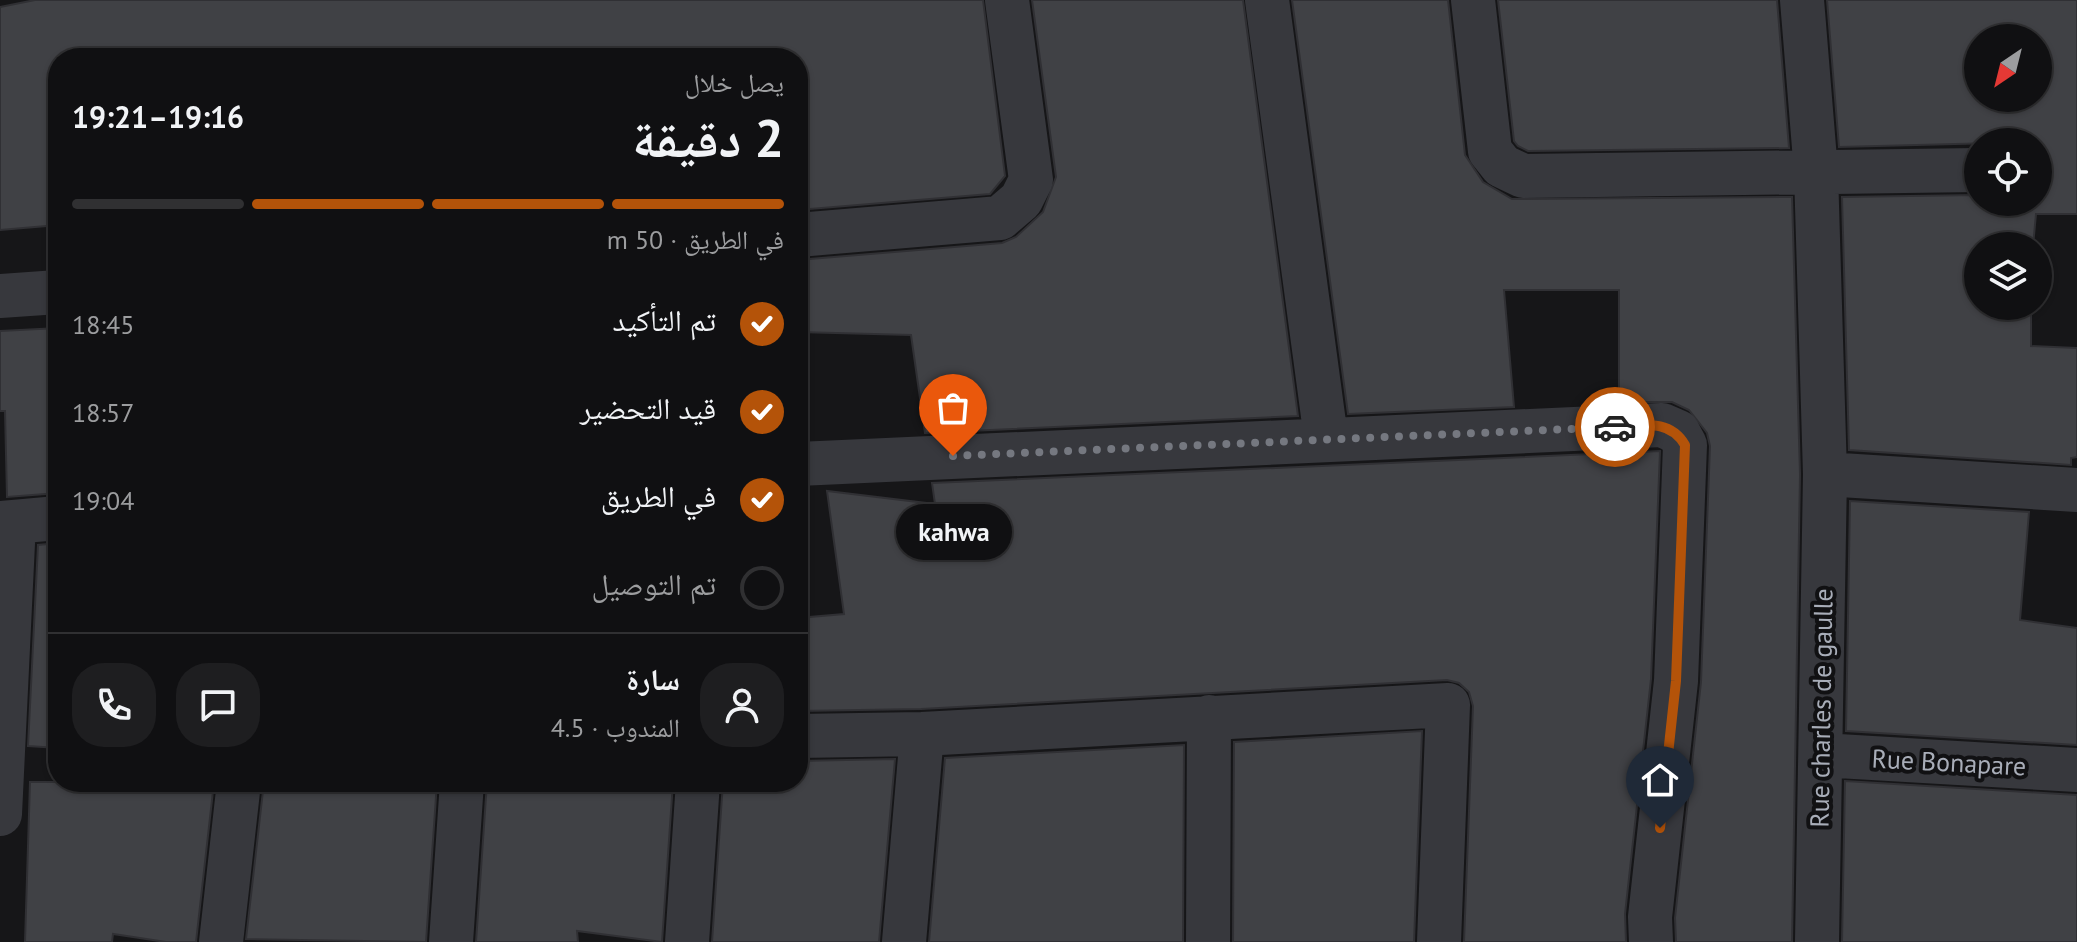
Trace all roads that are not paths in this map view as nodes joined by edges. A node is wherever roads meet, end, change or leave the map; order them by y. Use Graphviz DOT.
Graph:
graph roads {
  1 [pos="1007,0"];
  2 [pos="1267,0"];
  3 [pos="1473,0"];
  4 [pos="1802,0"];
  5 [pos="1964,170"];
  6 [pos="1816,172"];
  7 [pos="808,234"];
  8 [pos="48,293"];
  9 [pos="0,296"];
  10 [pos="1326,438"];
  11 [pos="808,464"];
  12 [pos="1825,474"];
  13 [pos="2077,490"];
  14 [pos="48,519"];
  15 [pos="7,522"];
  16 [pos="1209,717"];
  17 [pos="922,734"];
  18 [pos="808,736"];
  19 [pos="1821,755"];
  20 [pos="2077,770"];
  21 [pos="238,792"];
  22 [pos="461,792"];
  23 [pos="697,792"];
  24 [pos="0,814"];
  25 [pos="221,942"];
  26 [pos="451,942"];
  27 [pos="687,942"];
  28 [pos="904,942"];
  29 [pos="1208,942"];
  30 [pos="1439,942"];
  31 [pos="1651,942"];
  32 [pos="1817,942"];
  1 -- 7 [label="street"];
  2 -- 10 [label="street"];
  3 -- 6 [label="street"];
  4 -- 6 [label="street, Rue charles de gaulle"];
  5 -- 6 [label="street"];
  6 -- 12 [label="street, Rue charles de gaulle"];
  8 -- 9 [label="street"];
  10 -- 11 [label="street"];
  10 -- 31 [label="street"];
  12 -- 13 [label="street"];
  12 -- 19 [label="street, Rue charles de gaulle"];
  14 -- 15 [label="street"];
  15 -- 24 [label="street"];
  16 -- 17 [label="street"];
  16 -- 29 [label="street"];
  16 -- 30 [label="street"];
  17 -- 18 [label="street"];
  17 -- 28 [label="street"];
  19 -- 20 [label="street, Rue Bonapare"];
  19 -- 32 [label="street, Rue charles de gaulle"];
  21 -- 25 [label="street"];
  22 -- 26 [label="street"];
  23 -- 27 [label="street"];
}
